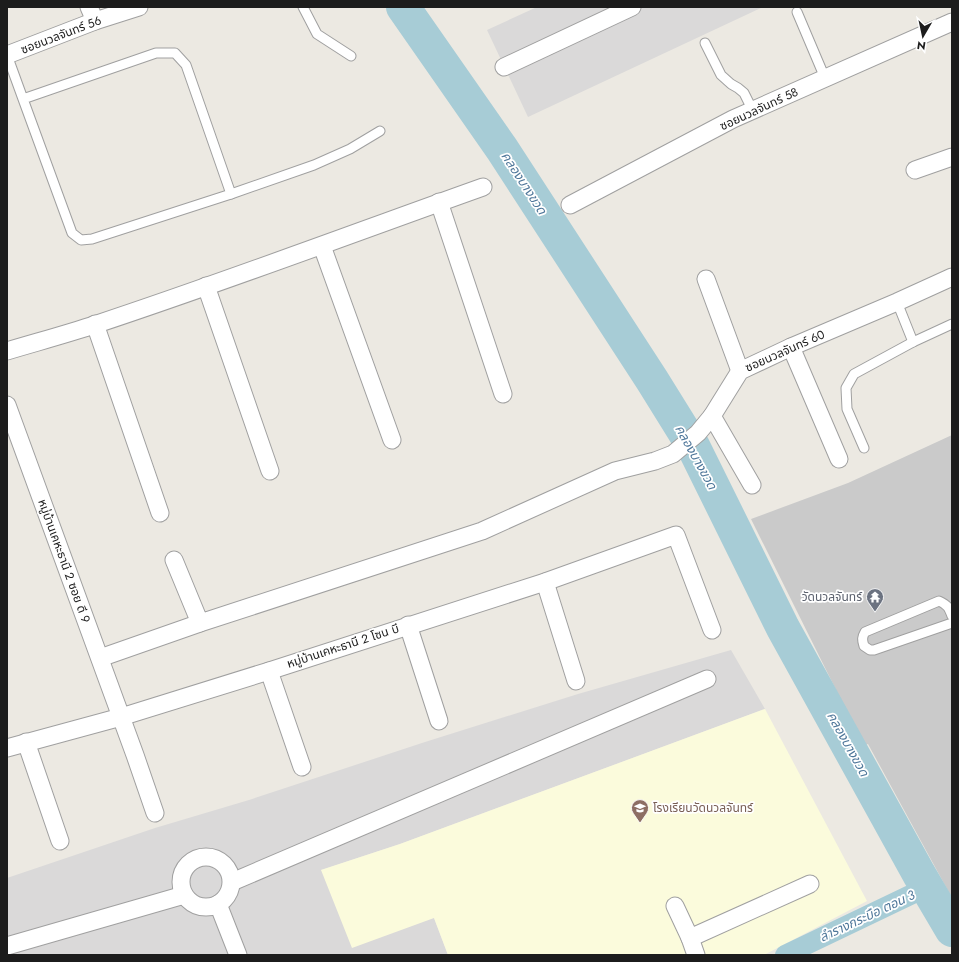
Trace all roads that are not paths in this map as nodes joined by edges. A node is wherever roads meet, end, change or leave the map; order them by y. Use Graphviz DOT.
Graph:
graph roads {
  1 [pos="139,7"];
  2 [pos="303,7"];
  3 [pos="632,7"];
  4 [pos="797,12"];
  5 [pos="92,14"];
  6 [pos="952,22"];
  7 [pos="704,43"];
  8 [pos="7,55"];
  9 [pos="350,56"];
  10 [pos="504,67"];
  11 [pos="825,78"];
  12 [pos="23,99"];
  13 [pos="753,110"];
  14 [pos="380,131"];
  15 [pos="952,157"];
  16 [pos="915,170"];
  17 [pos="483,186"];
  18 [pos="232,194"];
  19 [pos="439,202"];
  20 [pos="570,205"];
  21 [pos="322,246"];
  22 [pos="952,277"];
  23 [pos="706,279"];
  24 [pos="206,286"];
  25 [pos="897,302"];
  26 [pos="95,324"];
  27 [pos="952,324"];
  28 [pos="913,342"];
  29 [pos="791,347"];
  30 [pos="7,351"];
  31 [pos="740,371"];
  32 [pos="503,394"];
  33 [pos="7,406"];
  34 [pos="712,416"];
  35 [pos="392,440"];
  36 [pos="864,448"];
  37 [pos="839,459"];
  38 [pos="270,471"];
  39 [pos="752,485"];
  40 [pos="160,513"];
  41 [pos="174,560"];
  42 [pos="545,582"];
  43 [pos="952,616"];
  44 [pos="200,623"];
  45 [pos="952,623"];
  46 [pos="408,626"];
  47 [pos="712,630"];
  48 [pos="100,658"];
  49 [pos="269,671"];
  50 [pos="708,679"];
  51 [pos="576,681"];
  52 [pos="121,718"];
  53 [pos="439,721"];
  54 [pos="26,742"];
  55 [pos="7,748"];
  56 [pos="302,767"];
  57 [pos="155,813"];
  58 [pos="60,841"];
  59 [pos="232,882"];
  60 [pos="810,884"];
  61 [pos="184,895"];
  62 [pos="218,904"];
  63 [pos="675,906"];
  64 [pos="690,938"];
  65 [pos="12,948"];
  66 [pos="238,955"];
  67 [pos="696,955"];
  1 -- 5 [label="street, ซอยนวลจันทร์ 56"];
  2 -- 9 [label="lane"];
  3 -- 10 [label="street"];
  4 -- 11 [label="lane"];
  5 -- 8 [label="street, ซอยนวลจันทร์ 56"];
  6 -- 11 [label="street, ซอยนวลจันทร์ 58"];
  7 -- 13 [label="lane"];
  8 -- 12 [label="lane"];
  11 -- 13 [label="street, ซอยนวลจันทร์ 58"];
  12 -- 18 [label="lane"];
  12 -- 18 [label="lane"];
  13 -- 20 [label="street, ซอยนวลจันทร์ 58"];
  14 -- 18 [label="lane"];
  15 -- 16 [label="street"];
  17 -- 19 [label="street"];
  19 -- 21 [label="street"];
  19 -- 32 [label="street"];
  21 -- 24 [label="street"];
  21 -- 35 [label="street"];
  22 -- 25 [label="street, ซอยนวลจันทร์ 60"];
  23 -- 31 [label="street"];
  24 -- 26 [label="street"];
  24 -- 38 [label="street"];
  25 -- 28 [label="lane"];
  25 -- 29 [label="street, ซอยนวลจันทร์ 60"];
  26 -- 30 [label="street"];
  26 -- 40 [label="street"];
  27 -- 28 [label="lane"];
  28 -- 36 [label="lane"];
  29 -- 31 [label="street, ซอยนวลจันทร์ 60"];
  29 -- 37 [label="street"];
  31 -- 34 [label="street, ซอยนวลจันทร์ 60"];
  33 -- 48 [label="street, หมู่บ้านเคหะธานี 2 ซอย ดี 9"];
  34 -- 39 [label="street"];
  34 -- 44 [label="street, ซอยนวลจันทร์ 60"];
  41 -- 44 [label="street"];
  42 -- 46 [label="street, หมู่บ้านเคหะธานี 2 โซน บี"];
  42 -- 47 [label="street, หมู่บ้านเคหะธานี 2 โซน บี"];
  42 -- 51 [label="street"];
  43 -- 45 [label="lane"];
  44 -- 48 [label="street, ซอยนวลจันทร์ 60"];
  46 -- 49 [label="street, หมู่บ้านเคหะธานี 2 โซน บี"];
  46 -- 53 [label="street"];
  48 -- 52 [label="street, หมู่บ้านเคหะธานี 2 ซอย ดี 9"];
  49 -- 52 [label="street, หมู่บ้านเคหะธานี 2 โซน บี"];
  49 -- 56 [label="street"];
  50 -- 59 [label="street"];
  52 -- 54 [label="street, หมู่บ้านเคหะธานี 2 โซน บี"];
  52 -- 57 [label="street, หมู่บ้านเคหะธานี 2 ซอย ดี 9"];
  54 -- 55 [label="street, หมู่บ้านเคหะธานี 2 โซน บี"];
  54 -- 58 [label="street"];
  59 -- 61 [label="street"];
  59 -- 62 [label="street"];
  60 -- 64 [label="street"];
  61 -- 62 [label="street"];
  61 -- 65 [label="street"];
  62 -- 66 [label="street"];
  63 -- 64 [label="street"];
  64 -- 67 [label="street"];
}
